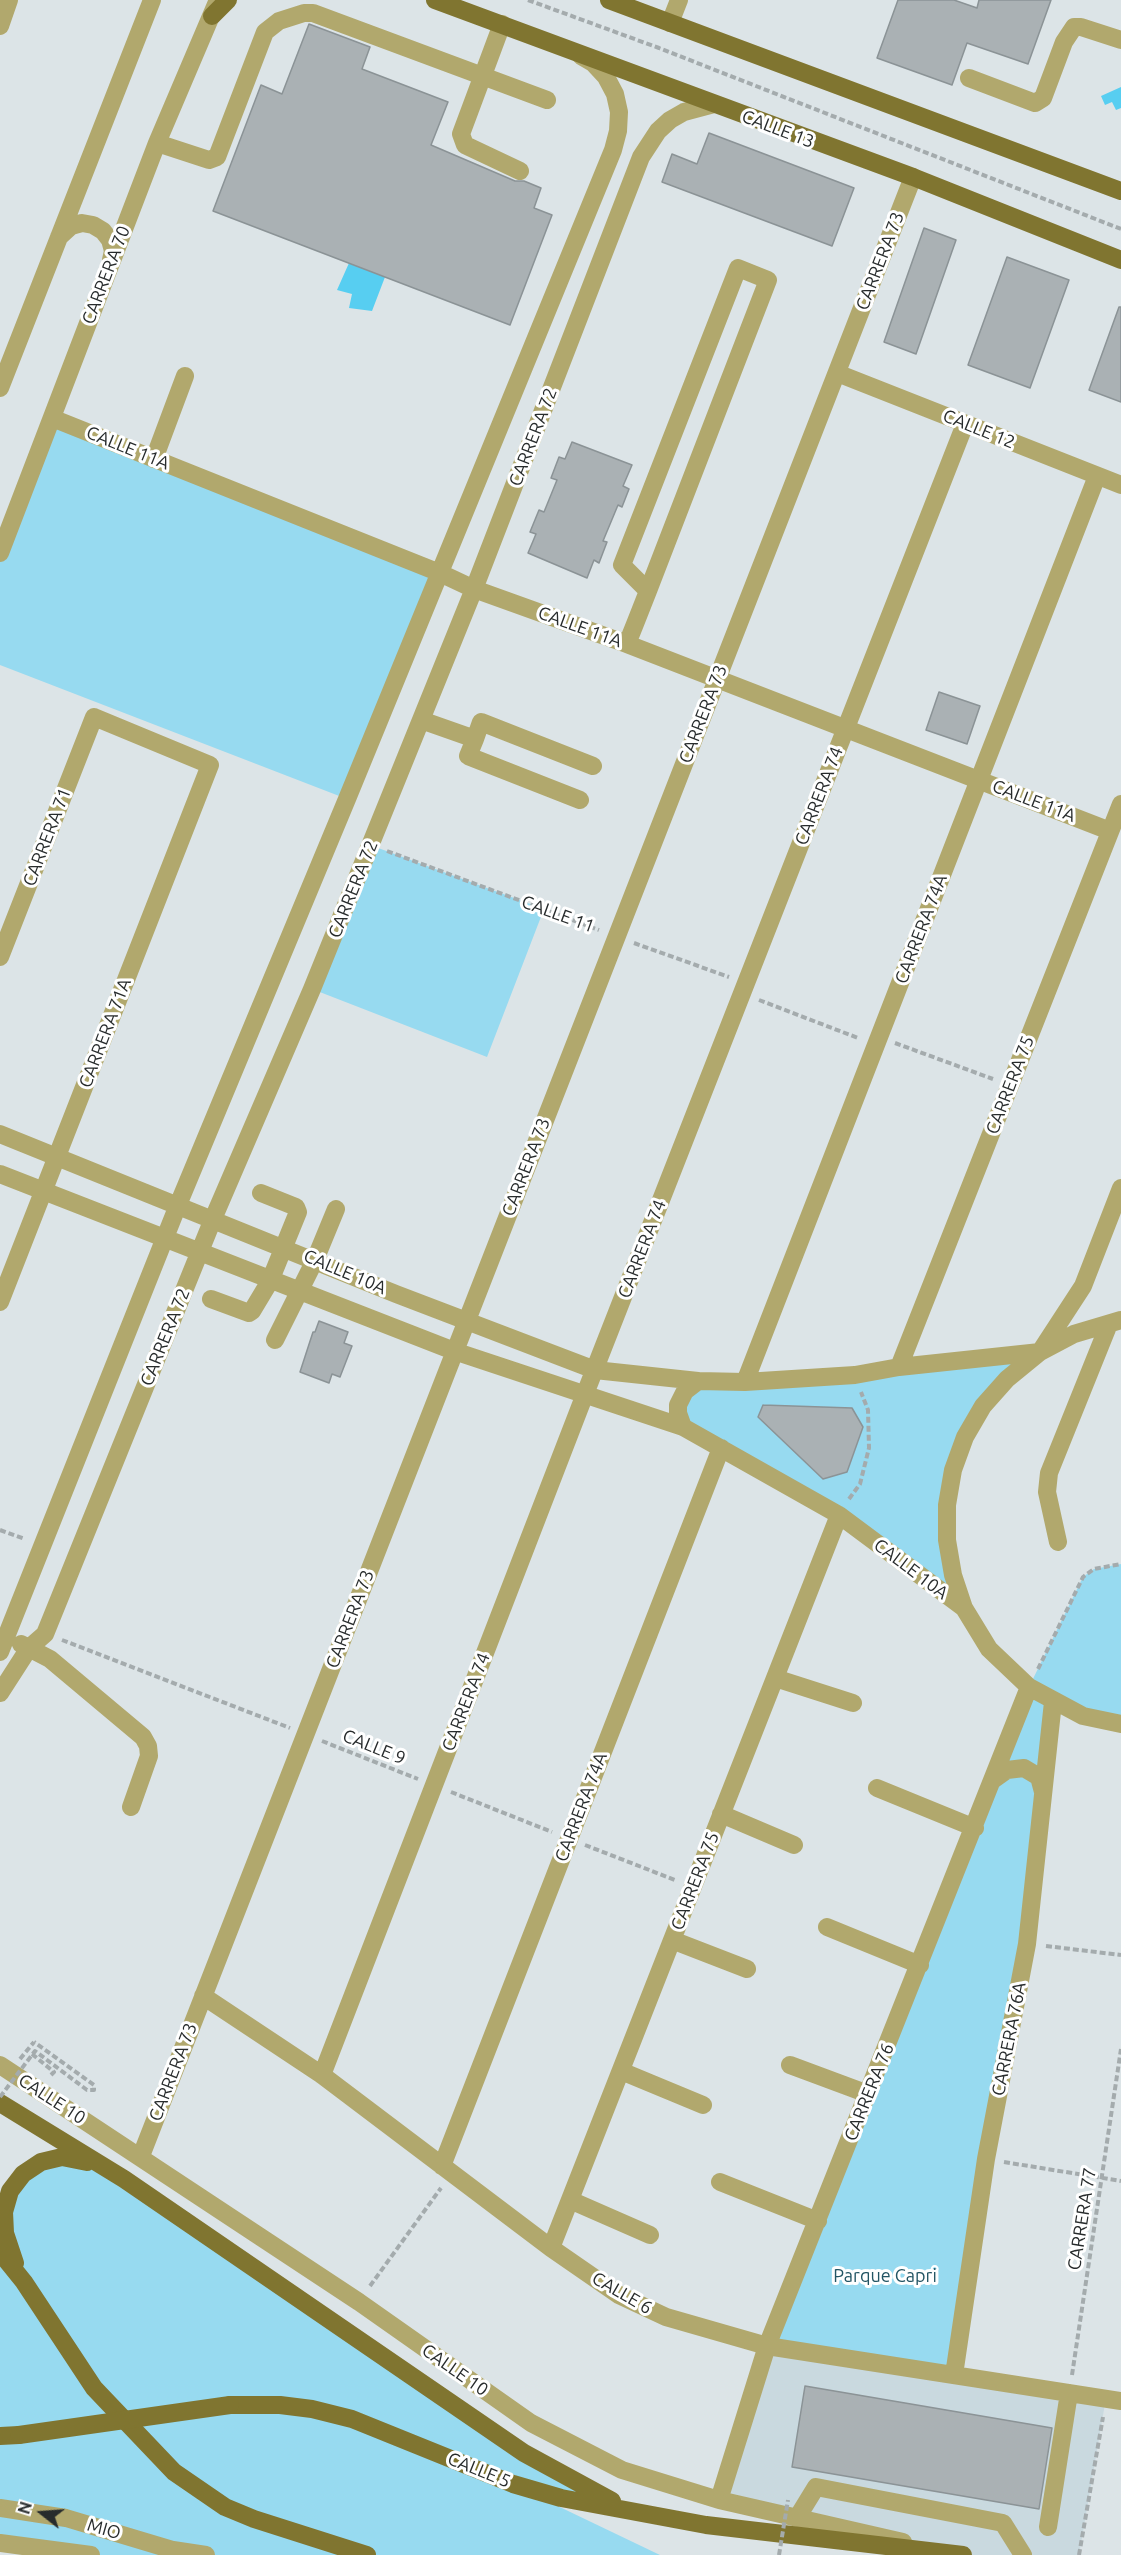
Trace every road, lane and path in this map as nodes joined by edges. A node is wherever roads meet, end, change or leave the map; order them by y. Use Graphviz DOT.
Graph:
graph roads {
  1 [pos="9,0"];
  2 [pos="152,0"];
  3 [pos="228,0"];
  4 [pos="435,0"];
  5 [pos="528,0"];
  6 [pos="609,0"];
  7 [pos="679,0"];
  8 [pos="648,7"];
  9 [pos="215,8"];
  10 [pos="670,23"];
  11 [pos="502,24"];
  12 [pos="0,26"];
  13 [pos="1121,40"];
  14 [pos="577,53"];
  15 [pos="482,76"];
  16 [pos="969,78"];
  17 [pos="547,100"];
  18 [pos="714,104"];
  19 [pos="157,143"];
  20 [pos="520,171"];
  21 [pos="913,177"];
  22 [pos="1121,191"];
  23 [pos="1121,229"];
  24 [pos="56,242"];
  25 [pos="1121,260"];
  26 [pos="111,262"];
  27 [pos="837,373"];
  28 [pos="185,376"];
  29 [pos="0,388"];
  30 [pos="52,418"];
  31 [pos="965,424"];
  32 [pos="154,459"];
  33 [pos="1097,476"];
  34 [pos="1121,485"];
  35 [pos="0,553"];
  36 [pos="440,573"];
  37 [pos="474,589"];
  38 [pos="648,591"];
  39 [pos="627,644"];
  40 [pos="717,680"];
  41 [pos="94,717"];
  42 [pos="421,720"];
  43 [pos="846,729"];
  44 [pos="475,739"];
  45 [pos="593,766"];
  46 [pos="979,780"];
  47 [pos="580,800"];
  48 [pos="1121,804"];
  49 [pos="1110,831"];
  50 [pos="370,845"];
  51 [pos="616,936"];
  52 [pos="0,957"];
  53 [pos="744,988"];
  54 [pos="877,1041"];
  55 [pos="1010,1086"];
  56 [pos="0,1134"];
  57 [pos="57,1157"];
  58 [pos="0,1174"];
  59 [pos="1121,1188"];
  60 [pos="43,1191"];
  61 [pos="261,1193"];
  62 [pos="177,1205"];
  63 [pos="336,1209"];
  64 [pos="213,1219"];
  65 [pos="164,1239"];
  66 [pos="285,1247"];
  67 [pos="200,1252"];
  68 [pos="315,1260"];
  69 [pos="270,1281"];
  70 [pos="298,1292"];
  71 [pos="211,1299"];
  72 [pos="0,1302"];
  73 [pos="466,1321"];
  74 [pos="1115,1322"];
  75 [pos="275,1340"];
  76 [pos="454,1351"];
  77 [pos="1040,1352"];
  78 [pos="899,1367"];
  79 [pos="595,1370"];
  80 [pos="855,1375"];
  81 [pos="698,1381"];
  82 [pos="745,1382"];
  83 [pos="585,1394"];
  84 [pos="683,1428"];
  85 [pos="721,1448"];
  86 [pos="839,1515"];
  87 [pos="0,1530"];
  88 [pos="1058,1542"];
  89 [pos="44,1546"];
  90 [pos="1121,1564"];
  91 [pos="964,1608"];
  92 [pos="45,1634"];
  93 [pos="3,1645"];
  94 [pos="28,1648"];
  95 [pos="775,1678"];
  96 [pos="1029,1687"];
  97 [pos="0,1693"];
  98 [pos="1053,1702"];
  99 [pos="853,1703"];
  100 [pos="1121,1724"];
  101 [pos="305,1734"];
  102 [pos="993,1780"];
  103 [pos="434,1785"];
  104 [pos="877,1788"];
  105 [pos="1044,1792"];
  106 [pos="131,1808"];
  107 [pos="722,1814"];
  108 [pos="975,1828"];
  109 [pos="568,1838"];
  110 [pos="794,1845"];
  111 [pos="693,1887"];
  112 [pos="827,1927"];
  113 [pos="672,1940"];
  114 [pos="1028,1944"];
  115 [pos="1121,1955"];
  116 [pos="920,1965"];
  117 [pos="747,1969"];
  118 [pos="203,1996"];
  119 [pos="1121,2049"];
  120 [pos="790,2065"];
  121 [pos="7,2066"];
  122 [pos="621,2071"];
  123 [pos="322,2075"];
  124 [pos="868,2094"];
  125 [pos="0,2097"];
  126 [pos="0,2103"];
  127 [pos="703,2105"];
  128 [pos="141,2156"];
  129 [pos="986,2159"];
  130 [pos="446,2170"];
  131 [pos="1102,2178"];
  132 [pos="124,2179"];
  133 [pos="1121,2181"];
  134 [pos="720,2182"];
  135 [pos="570,2200"];
  136 [pos="818,2221"];
  137 [pos="650,2235"];
  138 [pos="551,2248"];
  139 [pos="0,2252"];
  140 [pos="24,2282"];
  141 [pos="358,2302"];
  142 [pos="768,2346"];
  143 [pos="954,2375"];
  144 [pos="1069,2392"];
  145 [pos="1114,2400"];
  146 [pos="0,2436"];
  147 [pos="719,2500"];
  148 [pos="788,2500"];
  149 [pos="0,2508"];
  150 [pos="627,2510"];
  151 [pos="796,2518"];
  152 [pos="1048,2527"];
  153 [pos="0,2543"];
  154 [pos="91,2555"];
  155 [pos="206,2555"];
  156 [pos="367,2555"];
  157 [pos="779,2555"];
  158 [pos="963,2555"];
  159 [pos="1023,2555"];
  160 [pos="1079,2555"];
  1 -- 12 [label="street"];
  2 -- 24 [label="street"];
  3 -- 9 [label="main road"];
  4 -- 11 [label="main road, CALLE 13"];
  5 -- 23 [label="path"];
  6 -- 8 [label="main road"];
  7 -- 10 [label="street"];
  8 -- 10 [label="main road"];
  9 -- 19 [label="street, CARRERA 70"];
  10 -- 22 [label="main road"];
  11 -- 14 [label="main road, CALLE 13"];
  11 -- 15 [label="street"];
  13 -- 16 [label="street"];
  14 -- 18 [label="main road, CALLE 13"];
  14 -- 36 [label="street, CARRERA 72"];
  15 -- 17 [label="street"];
  15 -- 19 [label="street"];
  15 -- 20 [label="street"];
  18 -- 21 [label="main road, CALLE 13"];
  18 -- 37 [label="street, CARRERA 72"];
  19 -- 26 [label="street, CARRERA 70"];
  21 -- 25 [label="main road, CALLE 13"];
  21 -- 27 [label="street, CARRERA 73"];
  24 -- 26 [label="street"];
  24 -- 29 [label="street"];
  26 -- 30 [label="street, CARRERA 70"];
  27 -- 31 [label="street, CALLE 12"];
  27 -- 40 [label="street, CARRERA 73"];
  28 -- 32 [label="street"];
  30 -- 32 [label="street, CALLE 11A"];
  30 -- 35 [label="street, CARRERA 70"];
  31 -- 33 [label="street, CALLE 12"];
  31 -- 43 [label="street, CARRERA 74"];
  32 -- 36 [label="street, CALLE 11A"];
  33 -- 34 [label="street, CALLE 12"];
  33 -- 46 [label="street, CARRERA 74A"];
  36 -- 37 [label="street, CALLE 11A"];
  36 -- 62 [label="street, CARRERA 72"];
  37 -- 39 [label="street, CALLE 11A"];
  37 -- 42 [label="street, CARRERA 72"];
  38 -- 38 [label="street"];
  38 -- 39 [label="street"];
  39 -- 40 [label="street, CALLE 11A"];
  40 -- 43 [label="street, CALLE 11A"];
  40 -- 51 [label="street, CARRERA 73"];
  41 -- 52 [label="street, CARRERA 71"];
  41 -- 57 [label="street, CARRERA 71A"];
  42 -- 44 [label="street"];
  42 -- 50 [label="street, CARRERA 72"];
  43 -- 46 [label="street, CALLE 11A"];
  43 -- 53 [label="street, CARRERA 74"];
  44 -- 45 [label="street"];
  44 -- 47 [label="street"];
  46 -- 49 [label="street, CALLE 11A"];
  46 -- 54 [label="street, CARRERA 74A"];
  48 -- 49 [label="street, CARRERA 75"];
  49 -- 55 [label="street, CARRERA 75"];
  50 -- 51 [label="path, CALLE 11"];
  50 -- 64 [label="street, CARRERA 72"];
  51 -- 53 [label="path, CALLE 11"];
  51 -- 73 [label="street, CARRERA 73"];
  53 -- 54 [label="path, CALLE 11"];
  53 -- 79 [label="street, CARRERA 74"];
  54 -- 55 [label="path, CALLE 11"];
  54 -- 82 [label="street, CARRERA 74A"];
  55 -- 78 [label="street, CARRERA 75"];
  56 -- 57 [label="street, CALLE 10A"];
  57 -- 60 [label="street, CARRERA 71A"];
  57 -- 62 [label="street, CALLE 10A"];
  58 -- 60 [label="street, CALLE 10A"];
  59 -- 77 [label="street"];
  60 -- 65 [label="street, CALLE 10A"];
  60 -- 72 [label="street, CARRERA 71A"];
  61 -- 66 [label="street"];
  62 -- 64 [label="street, CALLE 10A"];
  62 -- 65 [label="street, CARRERA 72"];
  63 -- 68 [label="street"];
  64 -- 66 [label="street, CALLE 10A"];
  64 -- 67 [label="street, CARRERA 72"];
  65 -- 67 [label="street, CALLE 10A"];
  65 -- 89 [label="street, CARRERA 72"];
  66 -- 68 [label="street, CALLE 10A"];
  66 -- 69 [label="street"];
  67 -- 69 [label="street, CALLE 10A"];
  67 -- 92 [label="street, CARRERA 72"];
  68 -- 70 [label="street"];
  68 -- 73 [label="street, CALLE 10A"];
  69 -- 70 [label="street, CALLE 10A"];
  69 -- 71 [label="street"];
  70 -- 75 [label="street"];
  70 -- 76 [label="street, CALLE 10A"];
  73 -- 76 [label="street, CARRERA 73"];
  73 -- 79 [label="street, CALLE 10A"];
  74 -- 77 [label="street, CALLE 10A"];
  74 -- 88 [label="street"];
  76 -- 83 [label="street, CALLE 10A"];
  76 -- 101 [label="street, CARRERA 73"];
  77 -- 78 [label="street, CALLE 10A"];
  77 -- 91 [label="street"];
  78 -- 80 [label="street, CALLE 10A"];
  79 -- 81 [label="street, CALLE 10A"];
  79 -- 83 [label="street, CARRERA 74"];
  80 -- 82 [label="street, CALLE 10A"];
  80 -- 86 [label="path"];
  81 -- 82 [label="street, CALLE 10A"];
  81 -- 84 [label="street"];
  83 -- 84 [label="street, CALLE 10A"];
  83 -- 103 [label="street, CARRERA 74"];
  84 -- 85 [label="street, CALLE 10A"];
  85 -- 86 [label="street, CALLE 10A"];
  85 -- 109 [label="street, CARRERA 74A"];
  86 -- 91 [label="street, CALLE 10A"];
  86 -- 95 [label="street, CARRERA 75"];
  87 -- 89 [label="path"];
  89 -- 93 [label="street, CARRERA 72"];
  90 -- 96 [label="path"];
  91 -- 96 [label="street, CALLE 10A"];
  92 -- 94 [label="street, CARRERA 72"];
  92 -- 101 [label="path, CALLE 9"];
  93 -- 94 [label="street"];
  94 -- 97 [label="street, CARRERA 72"];
  94 -- 106 [label="street"];
  95 -- 99 [label="street"];
  95 -- 107 [label="street, CARRERA 75"];
  96 -- 98 [label="street, CALLE 10A"];
  96 -- 102 [label="street, CARRERA 76"];
  98 -- 100 [label="street, CALLE 10A"];
  98 -- 105 [label="street, CARRERA 76A"];
  101 -- 103 [label="path, CALLE 9"];
  101 -- 118 [label="street, CARRERA 73"];
  102 -- 105 [label="street"];
  102 -- 108 [label="street, CARRERA 76"];
  103 -- 109 [label="path, CALLE 9"];
  103 -- 123 [label="street, CARRERA 74"];
  104 -- 108 [label="street"];
  105 -- 114 [label="street, CARRERA 76A"];
  107 -- 110 [label="street"];
  107 -- 111 [label="street, CARRERA 75"];
  108 -- 116 [label="street, CARRERA 76"];
  109 -- 111 [label="path, CALLE 9"];
  109 -- 130 [label="street, CARRERA 74A"];
  111 -- 113 [label="street, CARRERA 75"];
  112 -- 116 [label="street"];
  113 -- 117 [label="street"];
  113 -- 122 [label="street, CARRERA 75"];
  114 -- 115 [label="path"];
  114 -- 129 [label="street, CARRERA 76A"];
  116 -- 124 [label="street, CARRERA 76"];
  118 -- 123 [label="street, CALLE 6"];
  118 -- 128 [label="street, CARRERA 73"];
  119 -- 131 [label="path, CARRERA 77"];
  120 -- 124 [label="street"];
  121 -- 125 [label="path, bridge"];
  121 -- 128 [label="street, CALLE 10"];
  122 -- 127 [label="street"];
  122 -- 135 [label="street, CARRERA 75"];
  123 -- 130 [label="street, CALLE 6"];
  124 -- 136 [label="street, CARRERA 76"];
  126 -- 132 [label="main road, CALLE 10"];
  128 -- 141 [label="street, CALLE 10"];
  129 -- 131 [label="path"];
  129 -- 143 [label="street, CARRERA 76A"];
  130 -- 138 [label="street, CALLE 6"];
  130 -- 141 [label="path"];
  131 -- 133 [label="path"];
  131 -- 144 [label="path, CARRERA 77"];
  132 -- 140 [label="main road"];
  132 -- 150 [label="main road, CALLE 10"];
  134 -- 136 [label="street"];
  135 -- 137 [label="street"];
  135 -- 138 [label="street, CARRERA 75"];
  136 -- 142 [label="street, CARRERA 76"];
  138 -- 142 [label="street, CALLE 6"];
  139 -- 140 [label="main road"];
  140 -- 156 [label="main road"];
  141 -- 147 [label="street, CALLE 10"];
  142 -- 143 [label="street, CALLE 6"];
  142 -- 147 [label="street, CARRERA 76"];
  143 -- 144 [label="street, CALLE 6"];
  144 -- 145 [label="street, CALLE 6"];
  144 -- 152 [label="street"];
  145 -- 160 [label="path"];
  146 -- 150 [label="main road, CALLE 5, bridge"];
  147 -- 151 [label="street, CALLE 10"];
  148 -- 157 [label="path, bridge"];
  149 -- 155 [label="street, MIO"];
  150 -- 158 [label="main road, CALLE 5"];
  151 -- 158 [label="street, CALLE 10"];
  151 -- 159 [label="street"];
  153 -- 154 [label="street, MIO"];
}
